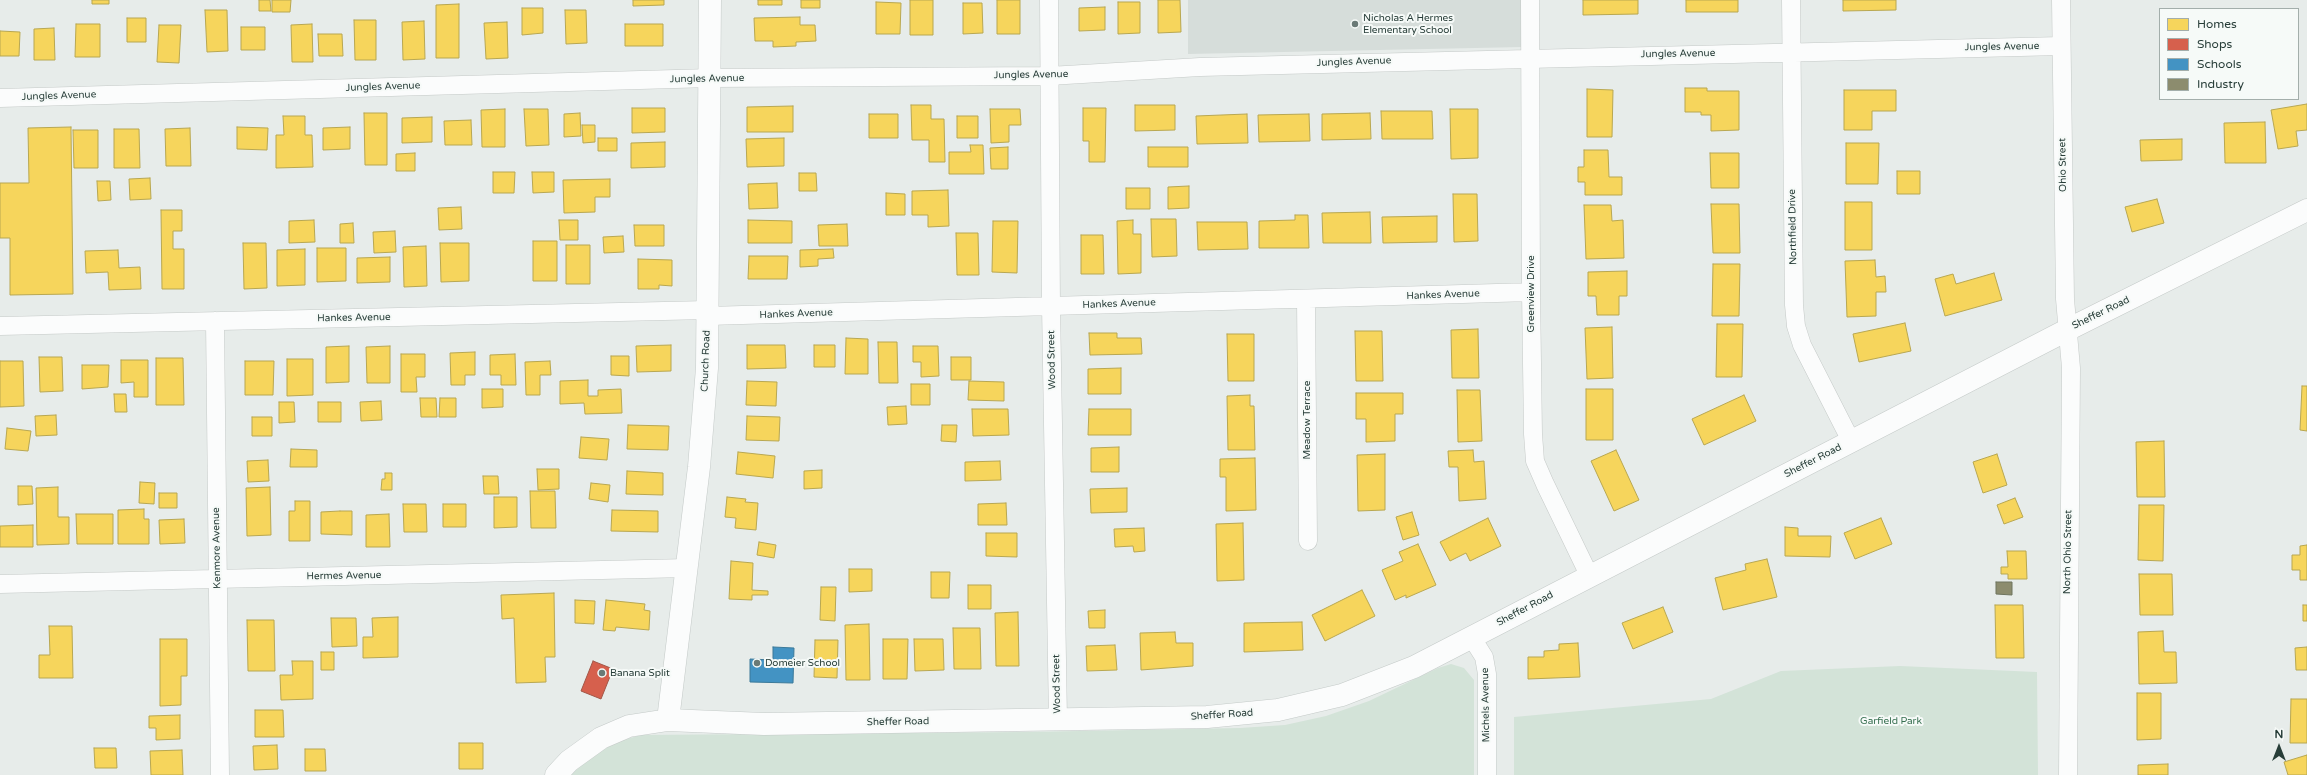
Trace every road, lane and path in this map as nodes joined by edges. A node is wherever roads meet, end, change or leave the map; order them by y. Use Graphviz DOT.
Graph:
graph roads {
  1 [pos="710,0"];
  2 [pos="1049,0"];
  3 [pos="1530,0"];
  4 [pos="1791,0"];
  5 [pos="2061,0"];
  6 [pos="2061,46"];
  7 [pos="1791,52"];
  8 [pos="1530,57"];
  9 [pos="1049,76"];
  10 [pos="711,78"];
  11 [pos="0,98"];
  12 [pos="2307,210"];
  13 [pos="1531,292"];
  14 [pos="1306,299"];
  15 [pos="1051,306"];
  16 [pos="708,313"];
  17 [pos="215,321"];
  18 [pos="0,326"];
  19 [pos="2067,330"];
  20 [pos="1851,441"];
  21 [pos="1308,541"];
  22 [pos="688,568"];
  23 [pos="1589,575"];
  24 [pos="217,578"];
  25 [pos="0,584"];
  26 [pos="1472,638"];
  27 [pos="668,720"];
  28 [pos="1058,720"];
  29 [pos="220,775"];
  30 [pos="556,775"];
  31 [pos="1487,775"];
  32 [pos="2068,775"];
  1 -- 10 [label="street, Church Road"];
  2 -- 9 [label="street, Wood Street"];
  3 -- 8 [label="street, Greenview Drive"];
  4 -- 7 [label="street, Northfield Drive"];
  5 -- 6 [label="street, Ohio Street"];
  6 -- 7 [label="street, Jungles Avenue"];
  6 -- 19 [label="street, Ohio Street"];
  7 -- 8 [label="street, Jungles Avenue"];
  7 -- 20 [label="street, Northfield Drive"];
  8 -- 9 [label="street, Jungles Avenue"];
  8 -- 13 [label="street, Greenview Drive"];
  9 -- 10 [label="street, Jungles Avenue"];
  9 -- 15 [label="street, Wood Street"];
  10 -- 11 [label="street, Jungles Avenue"];
  10 -- 16 [label="street, Church Road"];
  12 -- 19 [label="street, Sheffer Road"];
  13 -- 14 [label="street, Hankes Avenue"];
  13 -- 23 [label="street, Greenview Drive"];
  14 -- 15 [label="street, Hankes Avenue"];
  14 -- 21 [label="street, Meadow Terrace"];
  15 -- 16 [label="street, Hankes Avenue"];
  15 -- 28 [label="street, Wood Street"];
  16 -- 17 [label="street, Hankes Avenue"];
  16 -- 22 [label="street, Church Road"];
  17 -- 18 [label="street, Hankes Avenue"];
  17 -- 24 [label="street, Kenmore Avenue"];
  19 -- 20 [label="street, Sheffer Road"];
  19 -- 32 [label="street, North Ohio Street"];
  20 -- 23 [label="street, Sheffer Road"];
  22 -- 24 [label="street, Hermes Avenue"];
  22 -- 27 [label="street, Church Road"];
  23 -- 26 [label="street, Sheffer Road"];
  24 -- 25 [label="street, Hermes Avenue"];
  24 -- 29 [label="street, Kenmore Avenue"];
  26 -- 28 [label="street, Sheffer Road"];
  26 -- 31 [label="street, Michels Avenue"];
  27 -- 28 [label="street, Sheffer Road"];
  27 -- 30 [label="street, Sheffer Road"];
}
